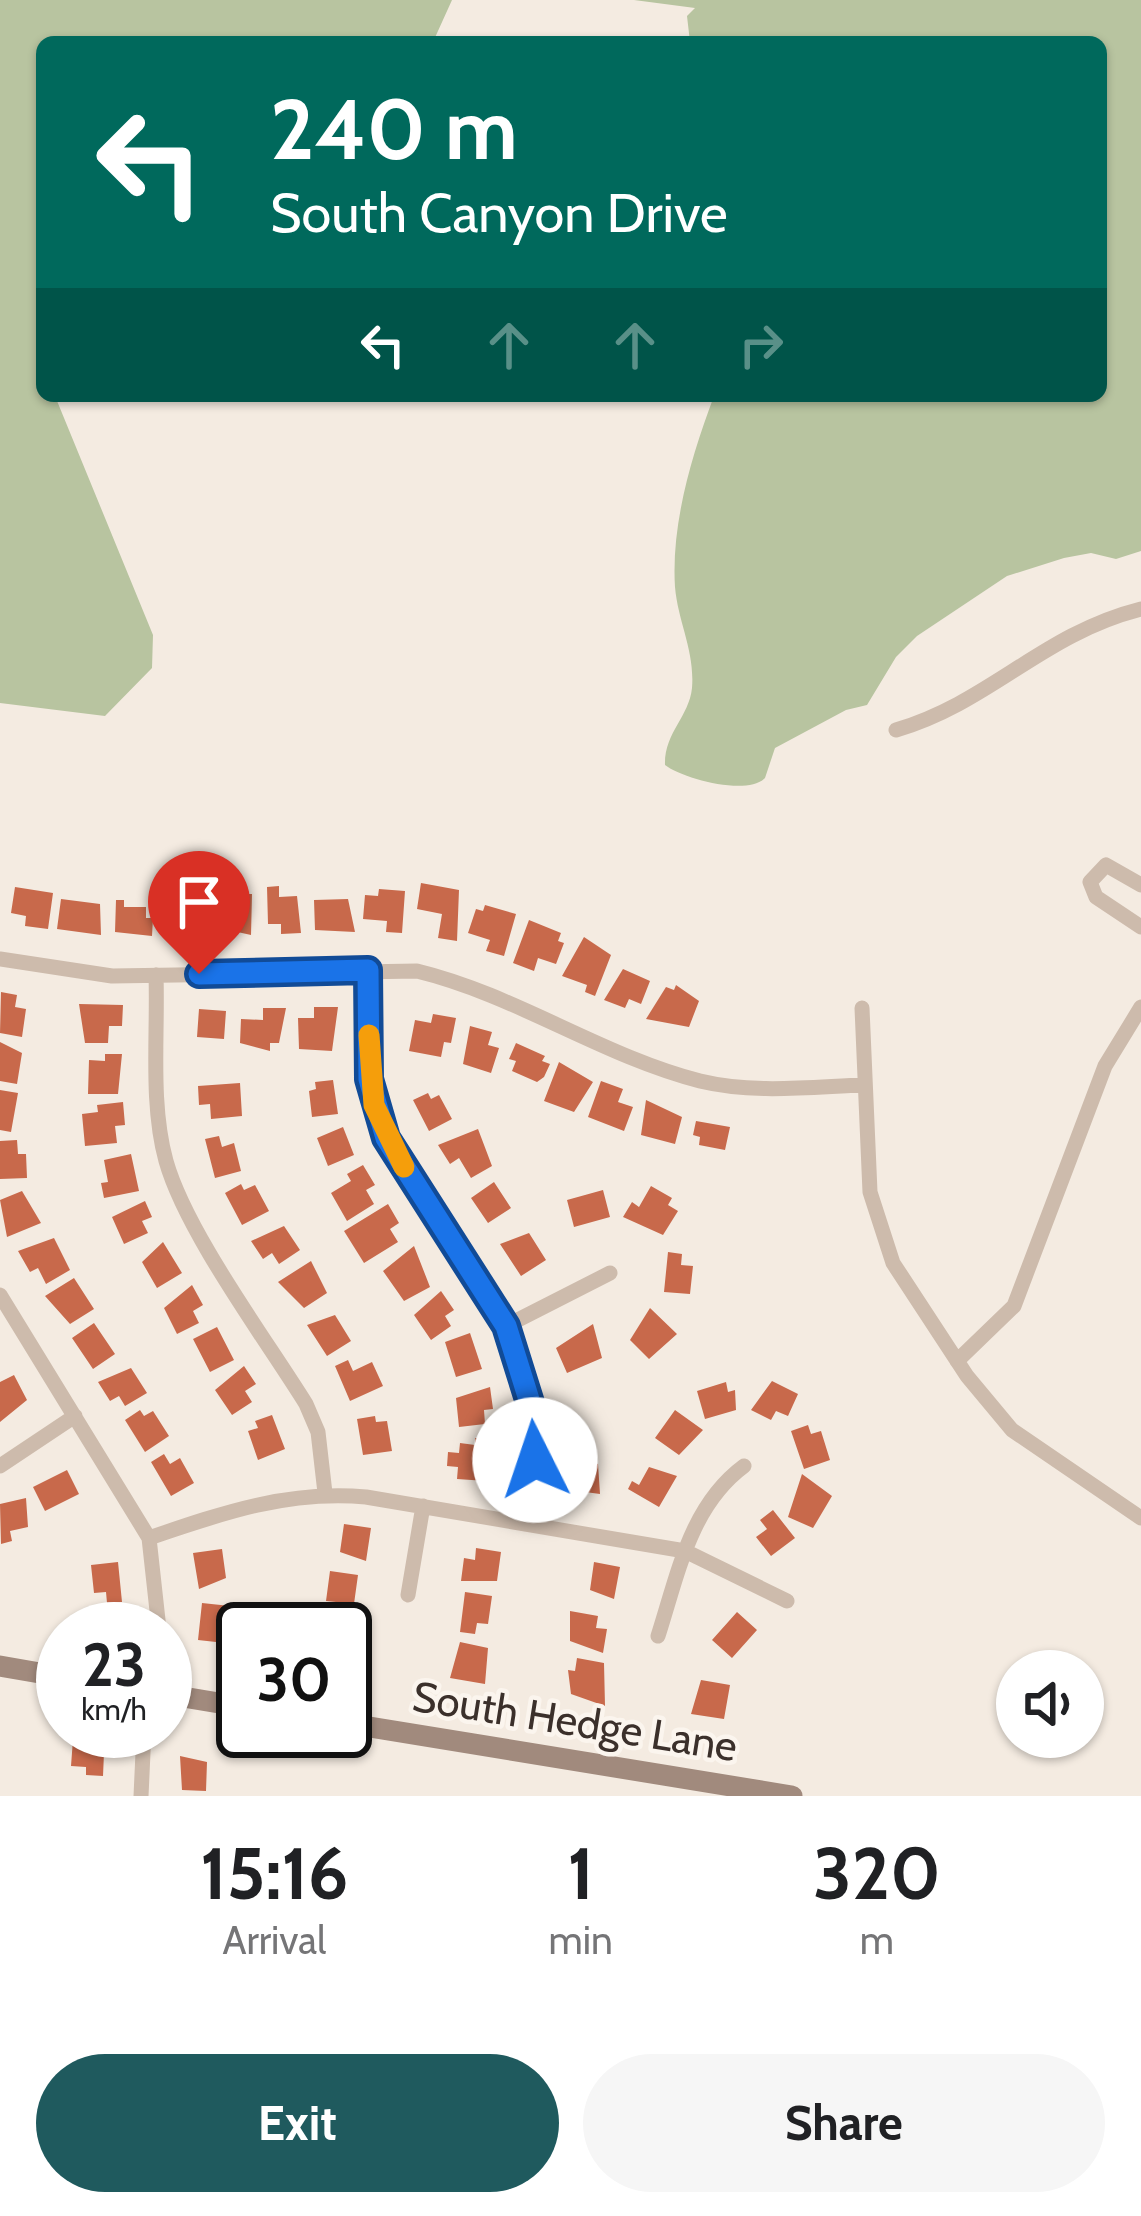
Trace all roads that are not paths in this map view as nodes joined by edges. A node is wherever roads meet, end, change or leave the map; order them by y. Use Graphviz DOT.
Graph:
graph roads {
  1 [pos="1141,609"];
  2 [pos="896,730"];
  3 [pos="1141,885"];
  4 [pos="1141,927"];
  5 [pos="0,959"];
  6 [pos="368,970"];
  7 [pos="156,975"];
  8 [pos="1141,1007"];
  9 [pos="862,1008"];
  10 [pos="865,1084"];
  11 [pos="610,1273"];
  12 [pos="0,1294"];
  13 [pos="506,1326"];
  14 [pos="957,1361"];
  15 [pos="75,1416"];
  16 [pos="0,1466"];
  17 [pos="744,1466"];
  18 [pos="325,1493"];
  19 [pos="423,1506"];
  20 [pos="1141,1518"];
  21 [pos="525,1523"];
  22 [pos="149,1538"];
  23 [pos="685,1551"];
  24 [pos="408,1595"];
  25 [pos="788,1601"];
  26 [pos="156,1602"];
  27 [pos="658,1636"];
  28 [pos="0,1666"];
  29 [pos="36,1672"];
  30 [pos="372,1728"];
  31 [pos="143,1758"];
  32 [pos="779,1795"];
  33 [pos="141,1796"];
  1 -- 2 [label="street"];
  3 -- 4 [label="street"];
  5 -- 7 [label="street"];
  6 -- 7 [label="street"];
  6 -- 10 [label="street"];
  6 -- 13 [label="street"];
  7 -- 18 [label="street"];
  8 -- 14 [label="street"];
  9 -- 10 [label="street"];
  10 -- 14 [label="street"];
  11 -- 13 [label="street"];
  12 -- 15 [label="street"];
  13 -- 21 [label="street"];
  14 -- 20 [label="street"];
  15 -- 16 [label="street"];
  15 -- 22 [label="street"];
  17 -- 23 [label="street"];
  18 -- 19 [label="street"];
  18 -- 22 [label="street"];
  19 -- 21 [label="street"];
  19 -- 24 [label="street"];
  21 -- 23 [label="street"];
  22 -- 26 [label="street"];
  23 -- 25 [label="street"];
  23 -- 27 [label="street"];
  28 -- 29 [label="street"];
  30 -- 32 [label="street, South Hedge Lane"];
  31 -- 33 [label="street"];
}
